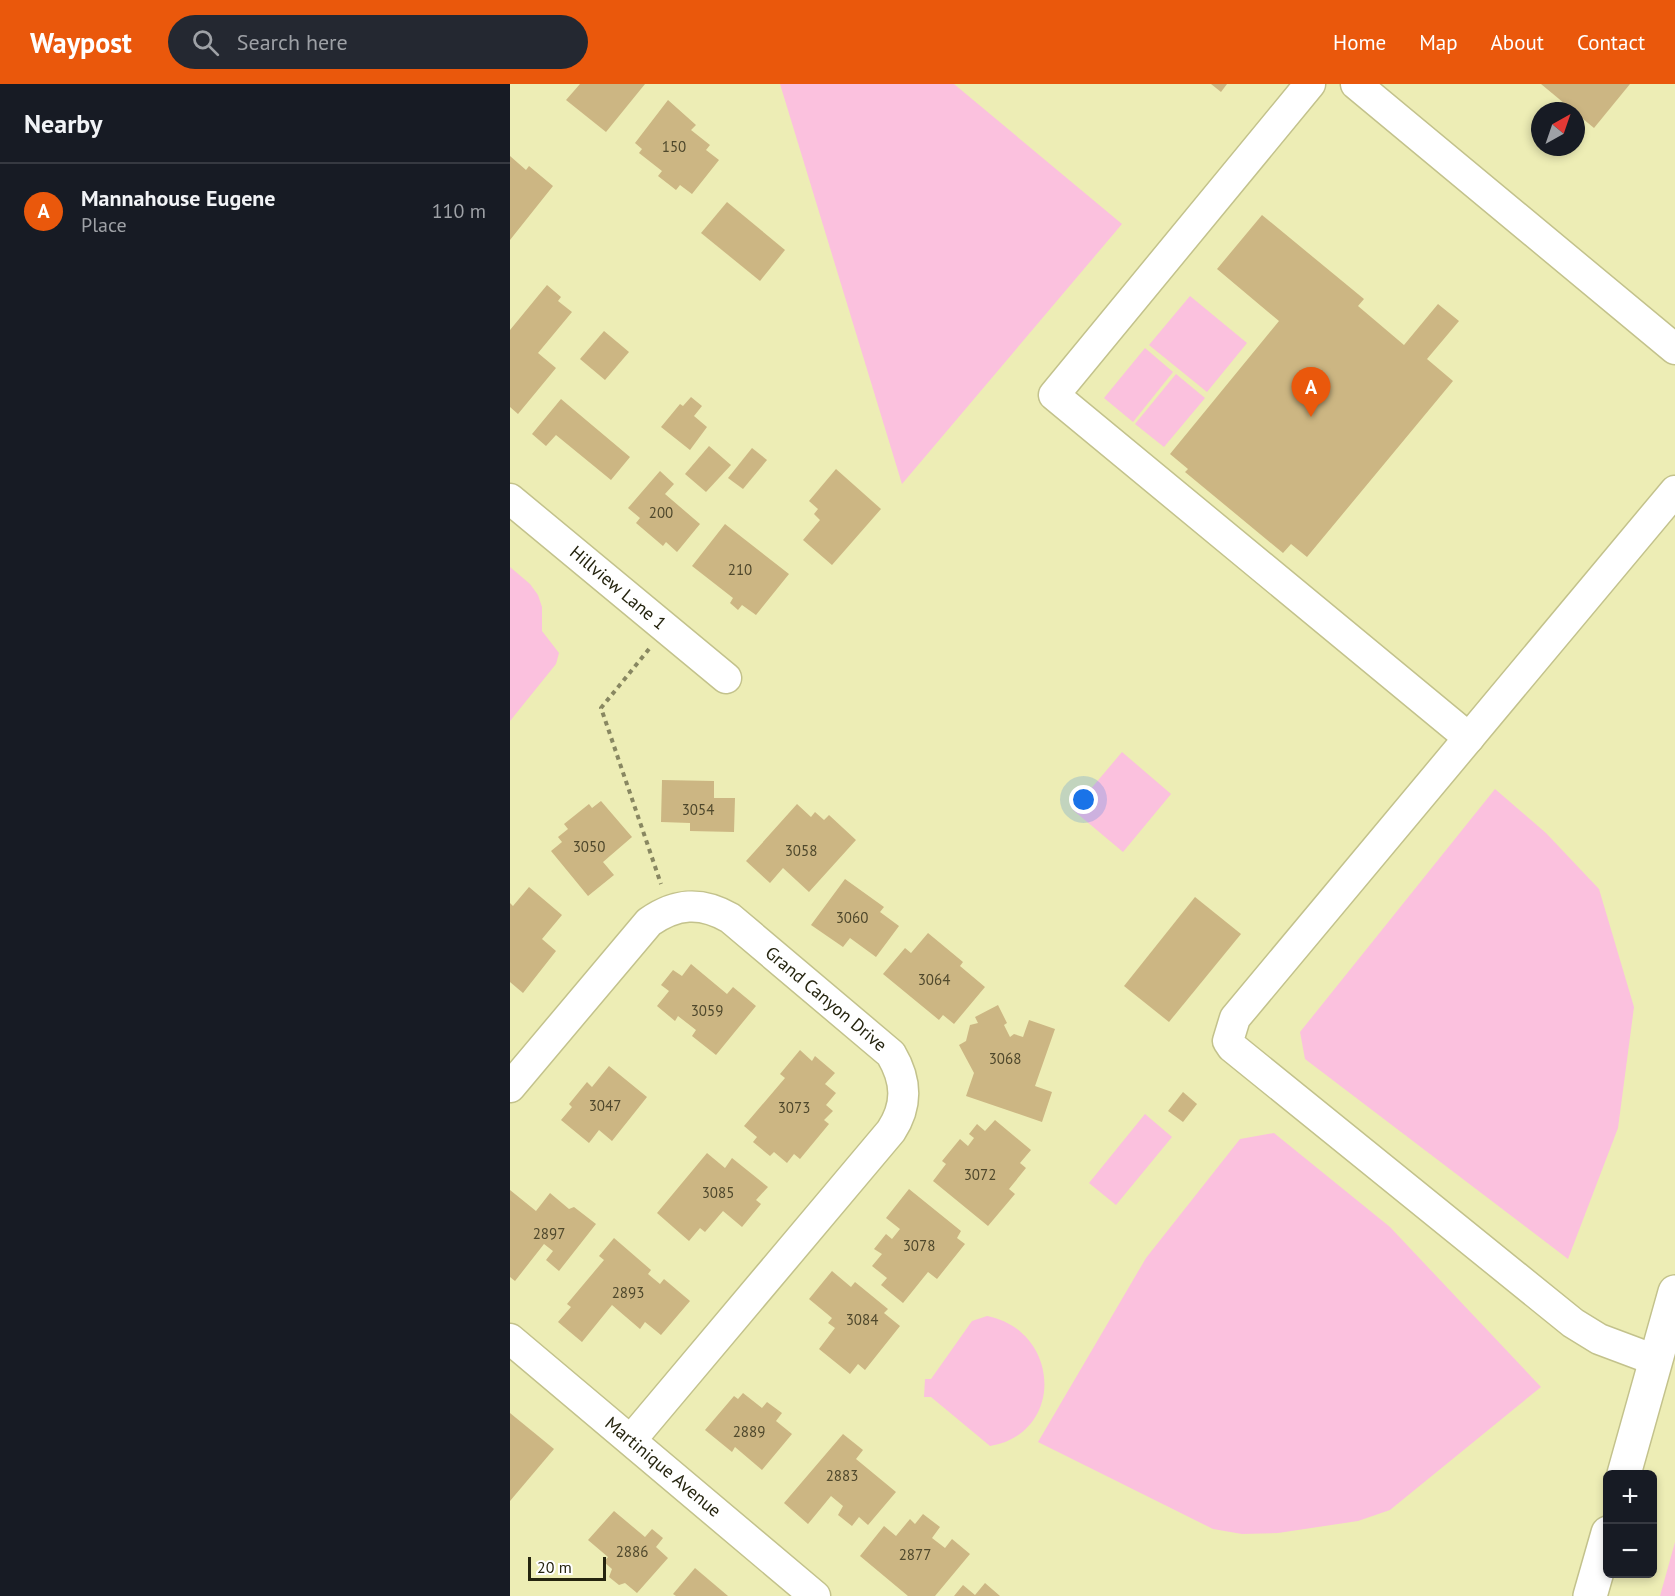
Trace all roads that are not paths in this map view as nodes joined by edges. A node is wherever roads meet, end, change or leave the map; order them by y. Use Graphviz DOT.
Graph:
graph roads {
  1 [pos="1310,84"];
  2 [pos="1356,84"];
  3 [pos="1675,349"];
  4 [pos="1675,491"];
  5 [pos="510,499"];
  6 [pos="726,678"];
  7 [pos="1469,738"];
  8 [pos="510,1087"];
  9 [pos="1675,1292"];
  10 [pos="510,1339"];
  11 [pos="1655,1360"];
  12 [pos="631,1440"];
  13 [pos="1625,1470"];
  14 [pos="1603,1550"];
  15 [pos="815,1596"];
  16 [pos="1590,1596"];
  1 -- 7 [label="street"];
  2 -- 3 [label="street"];
  4 -- 7 [label="street"];
  5 -- 6 [label="street, Hillview Lane 1"];
  7 -- 11 [label="street"];
  8 -- 12 [label="street, Grand Canyon Drive"];
  9 -- 11 [label="main road"];
  10 -- 12 [label="street, Martinique Avenue"];
  11 -- 13 [label="main road"];
  12 -- 15 [label="street, Martinique Avenue"];
  14 -- 16 [label="main road"];
}
